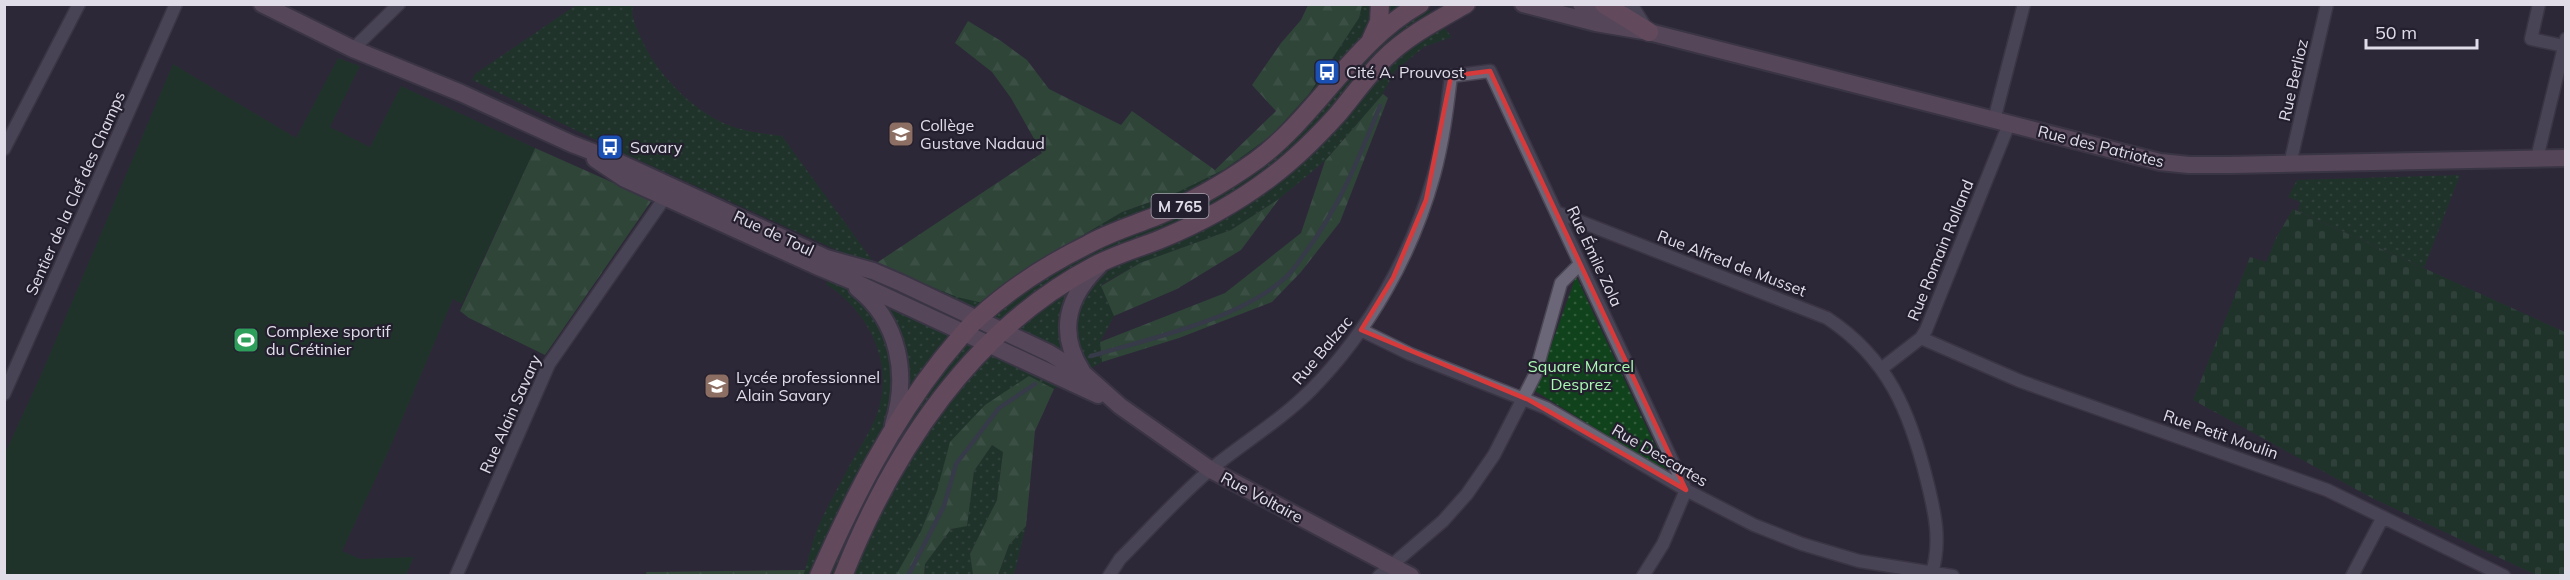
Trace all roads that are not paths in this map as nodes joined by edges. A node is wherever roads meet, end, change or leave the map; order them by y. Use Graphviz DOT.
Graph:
graph roads {
  1 [pos="80,4"];
  2 [pos="176,4"];
  3 [pos="262,4"];
  4 [pos="399,4"];
  5 [pos="1380,4"];
  6 [pos="1420,4"];
  7 [pos="1466,4"];
  8 [pos="1523,4"];
  9 [pos="1581,4"];
  10 [pos="1604,4"];
  11 [pos="1631,4"];
  12 [pos="2025,4"];
  13 [pos="2327,4"];
  14 [pos="2539,4"];
  15 [pos="1649,32"];
  16 [pos="1370,43"];
  17 [pos="2565,43"];
  18 [pos="353,49"];
  19 [pos="1451,76"];
  20 [pos="2001,122"];
  21 [pos="4,149"];
  22 [pos="2537,158"];
  23 [pos="2565,158"];
  24 [pos="2290,164"];
  25 [pos="668,192"];
  26 [pos="1556,212"];
  27 [pos="1108,258"];
  28 [pos="1580,264"];
  29 [pos="833,273"];
  30 [pos="977,319"];
  31 [pos="1361,330"];
  32 [pos="1001,331"];
  33 [pos="964,333"];
  34 [pos="1921,338"];
  35 [pos="987,345"];
  36 [pos="1881,369"];
  37 [pos="1084,374"];
  38 [pos="4,394"];
  39 [pos="1524,398"];
  40 [pos="1120,406"];
  41 [pos="885,443"];
  42 [pos="1211,470"];
  43 [pos="1686,490"];
  44 [pos="2383,517"];
  45 [pos="1385,571"];
  46 [pos="1931,573"];
  47 [pos="456,576"];
  48 [pos="819,576"];
  49 [pos="843,576"];
  50 [pos="1109,576"];
  51 [pos="1411,576"];
  52 [pos="1643,576"];
  53 [pos="1953,576"];
  54 [pos="2352,576"];
  55 [pos="2504,576"];
  1 -- 21 [label="street"];
  2 -- 38 [label="street, Sentier de la Clef des Champs"];
  3 -- 18 [label="street, Rue de Toul"];
  4 -- 18 [label="street"];
  5 -- 16 [label="main road"];
  6 -- 16 [label="main road, M 765"];
  7 -- 27 [label="main road, M 765"];
  8 -- 15 [label="street, Rue des Patriotes"];
  9 -- 15 [label="street, Rue des Patriotes"];
  10 -- 15 [label="main road"];
  11 -- 15 [label="street"];
  12 -- 20 [label="street, Rue Romain Rolland"];
  13 -- 24 [label="street, Rue Berlioz"];
  14 -- 17 [label="street"];
  15 -- 20 [label="street, Rue des Patriotes"];
  16 -- 30 [label="main road, M 765"];
  17 -- 22 [label="street"];
  18 -- 25 [label="street, Rue de Toul"];
  19 -- 26 [label="street, Rue Émile Zola"];
  19 -- 31 [label="street, Rue Balzac"];
  20 -- 24 [label="street, Rue des Patriotes"];
  20 -- 34 [label="street, Rue Romain Rolland"];
  22 -- 23 [label="street, Rue des Patriotes"];
  22 -- 24 [label="street, Rue des Patriotes"];
  25 -- 29 [label="street, Rue de Toul"];
  25 -- 30 [label="street, Rue de Toul"];
  25 -- 47 [label="street, Rue Alain Savary"];
  26 -- 28 [label="street, Rue Émile Zola"];
  26 -- 36 [label="street, Rue Alfred de Musset"];
  27 -- 32 [label="main road, M 765"];
  27 -- 37 [label="street"];
  28 -- 39 [label="street"];
  28 -- 43 [label="street, Rue Émile Zola"];
  29 -- 33 [label="street, Rue de Toul"];
  29 -- 41 [label="street, Rue de Toul"];
  30 -- 32 [label="street, Rue Voltaire"];
  30 -- 33 [label="main road, M 765"];
  31 -- 39 [label="street, Rue Descartes"];
  31 -- 42 [label="street, Rue Balzac"];
  32 -- 35 [label="main road, M 765"];
  32 -- 37 [label="street, Rue Voltaire"];
  33 -- 35 [label="street, Rue Voltaire"];
  33 -- 41 [label="main road, M 765"];
  34 -- 36 [label="street, Rue Romain Rolland"];
  34 -- 44 [label="street, Rue Petit Moulin"];
  35 -- 40 [label="street, Rue Voltaire"];
  35 -- 49 [label="main road, M 765"];
  36 -- 46 [label="street"];
  37 -- 40 [label="street, Rue Voltaire"];
  39 -- 43 [label="street, Rue Descartes"];
  39 -- 45 [label="street"];
  40 -- 42 [label="street, Rue Voltaire"];
  41 -- 48 [label="main road, M 765"];
  42 -- 45 [label="street, Rue Voltaire"];
  42 -- 50 [label="street, Rue Balzac"];
  43 -- 46 [label="street, Rue Descartes"];
  43 -- 52 [label="street"];
  44 -- 54 [label="street"];
  44 -- 55 [label="street, Rue Petit Moulin"];
  45 -- 51 [label="street, Rue Voltaire"];
  46 -- 53 [label="street, Rue Descartes"];
}
